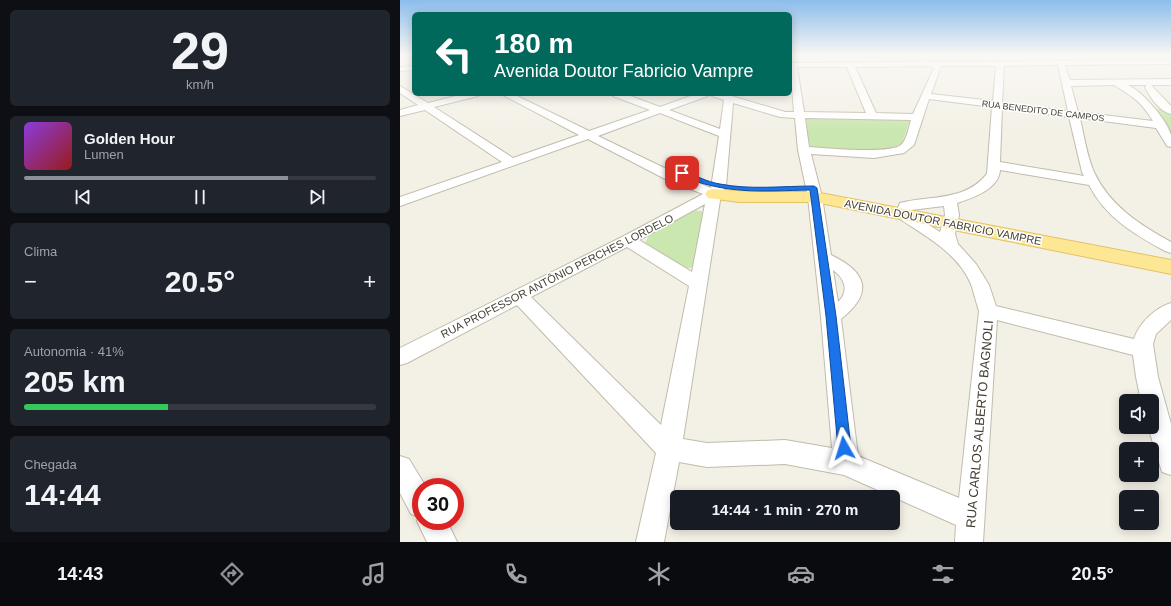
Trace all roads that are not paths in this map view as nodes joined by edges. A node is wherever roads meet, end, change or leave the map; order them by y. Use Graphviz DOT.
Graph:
graph roads {
  1 [pos="794,81"];
  2 [pos="865,81"];
  3 [pos="932,81"];
  4 [pos="999,81"];
  5 [pos="1146,82"];
  6 [pos="1171,82"];
  7 [pos="1066,83"];
  8 [pos="1114,83"];
  9 [pos="400,89"];
  10 [pos="467,96"];
  11 [pos="510,96"];
  12 [pos="522,96"];
  13 [pos="622,96"];
  14 [pos="699,96"];
  15 [pos="722,96"];
  16 [pos="926,96"];
  17 [pos="1147,104"];
  18 [pos="998,105"];
  19 [pos="1161,105"];
  20 [pos="427,106"];
  21 [pos="661,110"];
  22 [pos="1171,111"];
  23 [pos="400,113"];
  24 [pos="1074,115"];
  25 [pos="800,116"];
  26 [pos="874,117"];
  27 [pos="917,117"];
  28 [pos="1160,125"];
  29 [pos="592,134"];
  30 [pos="726,134"];
  31 [pos="1171,144"];
  32 [pos="804,150"];
  33 [pos="511,162"];
  34 [pos="994,165"];
  35 [pos="1094,182"];
  36 [pos="400,186"];
  37 [pos="716,190"];
  38 [pos="814,193"];
  39 [pos="406,200"];
  40 [pos="904,210"];
  41 [pos="950,213"];
  42 [pos="628,240"];
  43 [pos="950,246"];
  44 [pos="1171,248"];
  45 [pos="1171,256"];
  46 [pos="822,257"];
  47 [pos="1171,267"];
  48 [pos="698,284"];
  49 [pos="518,295"];
  50 [pos="1171,310"];
  51 [pos="988,311"];
  52 [pos="831,316"];
  53 [pos="1142,349"];
  54 [pos="400,357"];
  55 [pos="669,449"];
  56 [pos="846,463"];
  57 [pos="1171,463"];
  58 [pos="400,468"];
  59 [pos="412,489"];
  60 [pos="970,517"];
  61 [pos="436,530"];
  62 [pos="443,542"];
  63 [pos="650,542"];
  64 [pos="970,542"];
  1 -- 25 [label="street"];
  2 -- 26 [label="street"];
  3 -- 16 [label="street"];
  4 -- 18 [label="street"];
  5 -- 6 [label="street"];
  5 -- 8 [label="street"];
  5 -- 19 [label="street"];
  7 -- 8 [label="street"];
  7 -- 24 [label="street"];
  8 -- 17 [label="street"];
  9 -- 20 [label="street"];
  10 -- 20 [label="street"];
  11 -- 29 [label="street"];
  12 -- 29 [label="street"];
  13 -- 21 [label="street"];
  14 -- 21 [label="street"];
  15 -- 25 [label="street"];
  15 -- 30 [label="street"];
  16 -- 18 [label="street, RUA BENEDITO DE CAMPOS"];
  16 -- 27 [label="street"];
  17 -- 19 [label="street"];
  17 -- 28 [label="street"];
  18 -- 24 [label="street, RUA BENEDITO DE CAMPOS"];
  18 -- 34 [label="street"];
  19 -- 22 [label="street"];
  20 -- 23 [label="street"];
  20 -- 33 [label="street"];
  21 -- 29 [label="street"];
  21 -- 30 [label="street"];
  24 -- 28 [label="street, RUA BENEDITO DE CAMPOS"];
  24 -- 35 [label="street"];
  25 -- 26 [label="street"];
  25 -- 32 [label="street"];
  26 -- 27 [label="street"];
  27 -- 32 [label="street"];
  28 -- 31 [label="street"];
  29 -- 33 [label="street"];
  29 -- 37 [label="street"];
  30 -- 37 [label="street"];
  32 -- 38 [label="street"];
  33 -- 39 [label="street"];
  34 -- 35 [label="street"];
  34 -- 41 [label="street"];
  35 -- 44 [label="street"];
  36 -- 39 [label="street"];
  37 -- 38 [label="main road, AVENIDA DOUTOR FABRICIO VAMPRE"];
  37 -- 42 [label="street, RUA PROFESSOR ANTÔNIO PERCHES LORDELO"];
  37 -- 48 [label="street"];
  38 -- 40 [label="main road, AVENIDA DOUTOR FABRICIO VAMPRE"];
  38 -- 46 [label="street"];
  40 -- 41 [label="main road, AVENIDA DOUTOR FABRICIO VAMPRE"];
  40 -- 43 [label="street, RUA CARLOS ALBERTO BAGNOLI"];
  41 -- 43 [label="street"];
  41 -- 45 [label="main road, AVENIDA DOUTOR FABRICIO VAMPRE"];
  41 -- 47 [label="main road, AVENIDA DOUTOR FABRICIO VAMPRE"];
  42 -- 48 [label="street"];
  42 -- 49 [label="street, RUA PROFESSOR ANTÔNIO PERCHES LORDELO"];
  43 -- 51 [label="street, RUA CARLOS ALBERTO BAGNOLI"];
  46 -- 52 [label="street"];
  46 -- 52 [label="street"];
  48 -- 55 [label="street"];
  49 -- 54 [label="street, RUA PROFESSOR ANTÔNIO PERCHES LORDELO"];
  49 -- 55 [label="street"];
  50 -- 53 [label="street"];
  51 -- 53 [label="street"];
  51 -- 60 [label="street, RUA CARLOS ALBERTO BAGNOLI"];
  52 -- 56 [label="street"];
  53 -- 57 [label="street"];
  55 -- 56 [label="street"];
  55 -- 63 [label="street"];
  56 -- 60 [label="street"];
  58 -- 59 [label="street"];
  60 -- 64 [label="street, RUA CARLOS ALBERTO BAGNOLI"];
  61 -- 62 [label="street"];
}
